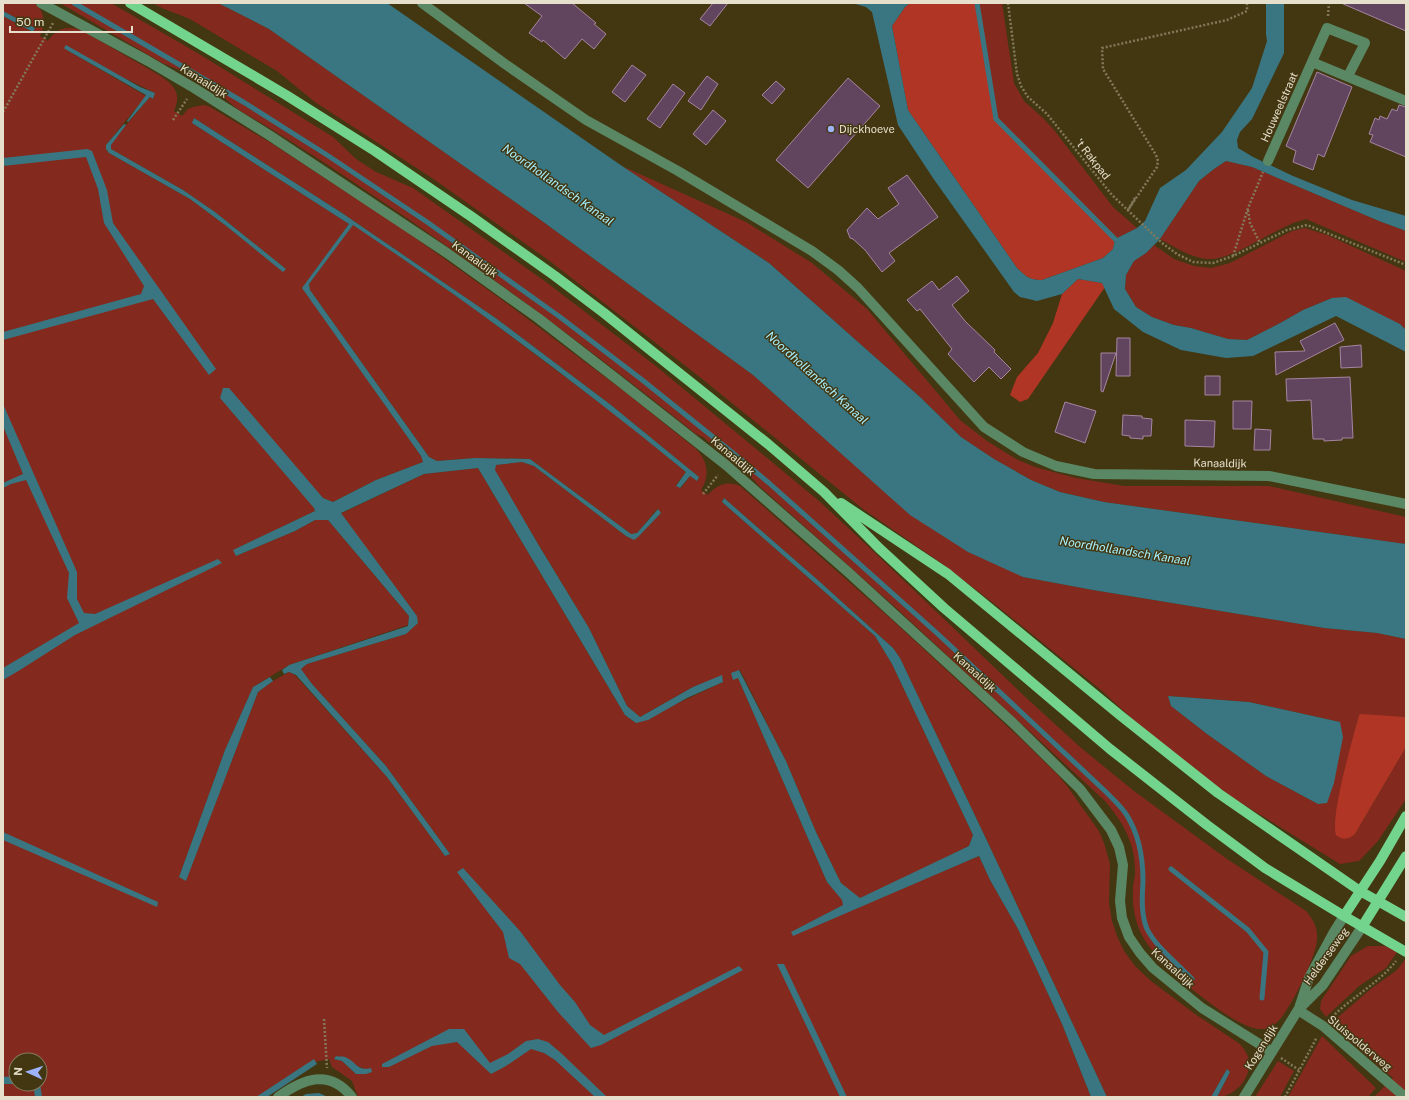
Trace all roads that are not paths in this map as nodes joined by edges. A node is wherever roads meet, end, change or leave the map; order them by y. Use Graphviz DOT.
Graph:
graph roads {
  1 [pos="42,3"];
  2 [pos="130,3"];
  3 [pos="422,3"];
  4 [pos="1312,62"];
  5 [pos="1348,76"];
  6 [pos="1406,100"];
  7 [pos="1268,161"];
  8 [pos="824,492"];
  9 [pos="1406,504"];
  10 [pos="1406,816"];
  11 [pos="1406,856"];
  12 [pos="1360,891"];
  13 [pos="1379,901"];
  14 [pos="1344,916"];
  15 [pos="1406,917"];
  16 [pos="1362,927"];
  17 [pos="1405,951"];
  18 [pos="1298,1010"];
  19 [pos="1272,1052"];
  20 [pos="278,1097"];
  21 [pos="352,1097"];
  22 [pos="1244,1097"];
  23 [pos="1405,1097"];
  1 -- 19 [label="street, Kanaaldijk"];
  2 -- 8 [label="main road"];
  3 -- 9 [label="street, Kanaaldijk"];
  4 -- 5 [label="street"];
  4 -- 5 [label="street, Houweelstraat"];
  4 -- 7 [label="street, Houweelstraat"];
  5 -- 6 [label="street"];
  8 -- 12 [label="main road"];
  8 -- 14 [label="main road"];
  10 -- 12 [label="main road"];
  11 -- 13 [label="main road"];
  12 -- 13 [label="main road"];
  12 -- 14 [label="main road"];
  13 -- 15 [label="main road"];
  13 -- 16 [label="main road"];
  14 -- 16 [label="main road"];
  14 -- 18 [label="street, Helderseweg"];
  16 -- 17 [label="main road"];
  16 -- 18 [label="street, Helderseweg"];
  18 -- 19 [label="street, Kogendijk"];
  18 -- 23 [label="street, Sluispolderweg"];
  19 -- 22 [label="street, Kogendijk"];
  20 -- 21 [label="street"];
}
